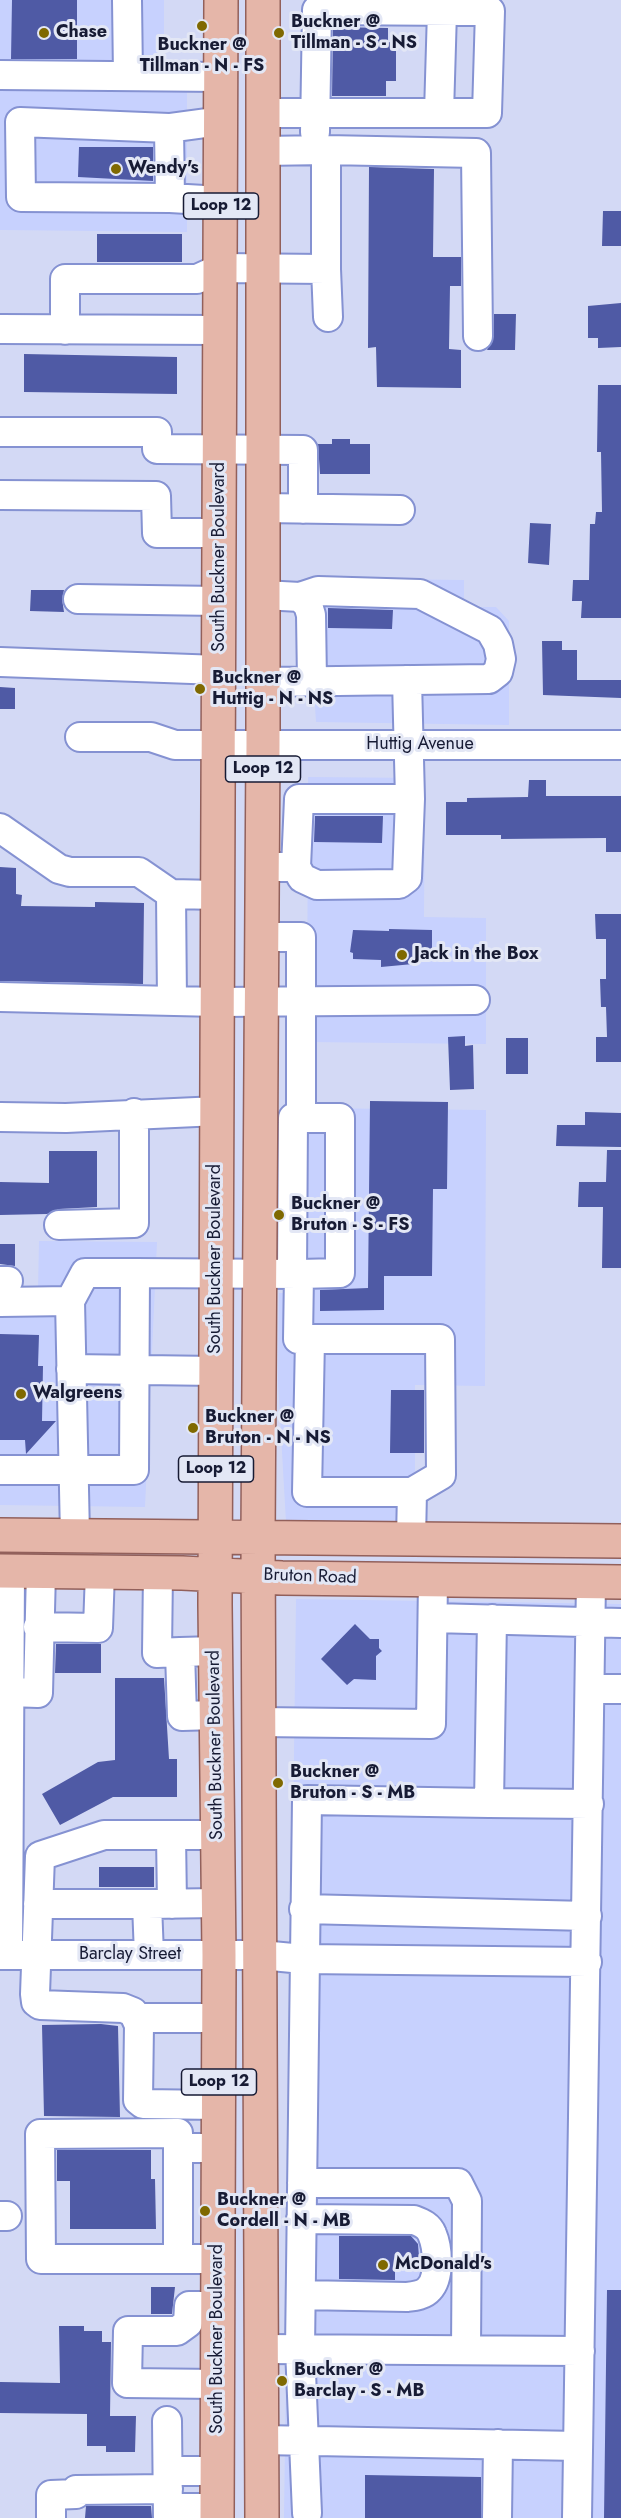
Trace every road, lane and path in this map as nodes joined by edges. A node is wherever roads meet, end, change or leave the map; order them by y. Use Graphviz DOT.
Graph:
graph roads {
  1 [pos="127,0"];
  2 [pos="221,0"];
  3 [pos="263,0"];
  4 [pos="456,8"];
  5 [pos="0,75"];
  6 [pos="128,76"];
  7 [pos="221,77"];
  8 [pos="263,113"];
  9 [pos="315,113"];
  10 [pos="439,113"];
  11 [pos="221,122"];
  12 [pos="169,128"];
  13 [pos="321,150"];
  14 [pos="263,151"];
  15 [pos="170,198"];
  16 [pos="221,201"];
  17 [pos="221,268"];
  18 [pos="263,268"];
  19 [pos="326,269"];
  20 [pos="328,317"];
  21 [pos="0,329"];
  22 [pos="66,330"];
  23 [pos="218,330"];
  24 [pos="478,336"];
  25 [pos="0,432"];
  26 [pos="157,449"];
  27 [pos="220,449"];
  28 [pos="263,449"];
  29 [pos="0,495"];
  30 [pos="156,496"];
  31 [pos="263,508"];
  32 [pos="303,509"];
  33 [pos="400,510"];
  34 [pos="220,533"];
  35 [pos="263,595"];
  36 [pos="300,597"];
  37 [pos="78,599"];
  38 [pos="219,602"];
  39 [pos="0,662"];
  40 [pos="219,670"];
  41 [pos="407,680"];
  42 [pos="312,681"];
  43 [pos="263,682"];
  44 [pos="80,737"];
  45 [pos="219,744"];
  46 [pos="263,744"];
  47 [pos="409,745"];
  48 [pos="621,745"];
  49 [pos="410,799"];
  50 [pos="263,812"];
  51 [pos="297,812"];
  52 [pos="0,828"];
  53 [pos="263,867"];
  54 [pos="296,867"];
  55 [pos="171,894"];
  56 [pos="218,895"];
  57 [pos="262,937"];
  58 [pos="0,997"];
  59 [pos="475,1000"];
  60 [pos="172,1001"];
  61 [pos="301,1001"];
  62 [pos="218,1002"];
  63 [pos="262,1002"];
  64 [pos="218,1111"];
  65 [pos="134,1113"];
  66 [pos="0,1117"];
  67 [pos="261,1118"];
  68 [pos="297,1118"];
  69 [pos="59,1225"];
  70 [pos="135,1273"];
  71 [pos="215,1274"];
  72 [pos="259,1274"];
  73 [pos="296,1274"];
  74 [pos="3,1288"];
  75 [pos="70,1301"];
  76 [pos="260,1338"];
  77 [pos="304,1339"];
  78 [pos="71,1369"];
  79 [pos="134,1370"];
  80 [pos="216,1371"];
  81 [pos="0,1470"];
  82 [pos="74,1470"];
  83 [pos="412,1492"];
  84 [pos="0,1535"];
  85 [pos="75,1536"];
  86 [pos="215,1537"];
  87 [pos="258,1537"];
  88 [pos="411,1539"];
  89 [pos="621,1541"];
  90 [pos="17,1571"];
  91 [pos="100,1572"];
  92 [pos="158,1572"];
  93 [pos="215,1574"];
  94 [pos="258,1576"];
  95 [pos="434,1580"];
  96 [pos="606,1581"];
  97 [pos="433,1618"];
  98 [pos="492,1619"];
  99 [pos="591,1622"];
  100 [pos="621,1623"];
  101 [pos="29,1644"];
  102 [pos="215,1651"];
  103 [pos="180,1652"];
  104 [pos="591,1689"];
  105 [pos="621,1689"];
  106 [pos="216,1715"];
  107 [pos="259,1722"];
  108 [pos="489,1803"];
  109 [pos="589,1804"];
  110 [pos="9,1830"];
  111 [pos="171,1834"];
  112 [pos="218,1834"];
  113 [pos="40,1856"];
  114 [pos="218,1903"];
  115 [pos="38,1904"];
  116 [pos="160,1904"];
  117 [pos="304,1909"];
  118 [pos="587,1916"];
  119 [pos="15,1954"];
  120 [pos="149,1955"];
  121 [pos="219,1955"];
  122 [pos="261,1955"];
  123 [pos="303,1959"];
  124 [pos="587,1962"];
  125 [pos="138,2018"];
  126 [pos="219,2018"];
  127 [pos="219,2104"];
  128 [pos="178,2148"];
  129 [pos="218,2148"];
  130 [pos="302,2183"];
  131 [pos="301,2219"];
  132 [pos="178,2259"];
  133 [pos="218,2259"];
  134 [pos="301,2295"];
  135 [pos="218,2306"];
  136 [pos="218,2348"];
  137 [pos="262,2349"];
  138 [pos="300,2349"];
  139 [pos="466,2350"];
  140 [pos="580,2351"];
  141 [pos="218,2384"];
  142 [pos="167,2421"];
  143 [pos="262,2440"];
  144 [pos="305,2441"];
  145 [pos="498,2444"];
  146 [pos="578,2446"];
  147 [pos="218,2471"];
  148 [pos="168,2497"];
  149 [pos="218,2513"];
  150 [pos="307,2513"];
  151 [pos="51,2518"];
  152 [pos="262,2518"];
  153 [pos="497,2518"];
  154 [pos="577,2518"];
  1 -- 6 [label="street"];
  2 -- 7 [label="main road, South Buckner Boulevard / Loop 12"];
  3 -- 8 [label="main road, Loop 12"];
  4 -- 9 [label="street"];
  4 -- 10 [label="street"];
  4 -- 10 [label="street"];
  5 -- 6 [label="street"];
  6 -- 7 [label="street"];
  7 -- 11 [label="main road, South Buckner Boulevard / Loop 12"];
  8 -- 9 [label="street"];
  8 -- 14 [label="main road, Loop 12"];
  9 -- 10 [label="street"];
  9 -- 13 [label="street"];
  11 -- 12 [label="street"];
  11 -- 16 [label="main road, South Buckner Boulevard / Loop 12"];
  12 -- 15 [label="street"];
  12 -- 15 [label="street"];
  13 -- 14 [label="street"];
  13 -- 19 [label="street"];
  13 -- 24 [label="street"];
  14 -- 18 [label="main road, Loop 12"];
  15 -- 16 [label="street"];
  16 -- 17 [label="main road, South Buckner Boulevard / Loop 12"];
  17 -- 18 [label="street"];
  17 -- 22 [label="street"];
  17 -- 23 [label="main road, South Buckner Boulevard / Loop 12"];
  18 -- 19 [label="street"];
  18 -- 28 [label="main road, Loop 12"];
  19 -- 20 [label="street"];
  21 -- 22 [label="street"];
  22 -- 23 [label="street"];
  23 -- 27 [label="main road, South Buckner Boulevard / Loop 12"];
  25 -- 26 [label="street"];
  26 -- 27 [label="street"];
  26 -- 30 [label="street"];
  27 -- 28 [label="street"];
  27 -- 34 [label="main road, South Buckner Boulevard / Loop 12"];
  28 -- 31 [label="main road, Loop 12"];
  28 -- 32 [label="street"];
  29 -- 30 [label="street"];
  30 -- 34 [label="street"];
  31 -- 32 [label="street"];
  31 -- 35 [label="main road, Loop 12"];
  32 -- 33 [label="street"];
  34 -- 38 [label="main road, South Buckner Boulevard / Loop 12"];
  35 -- 36 [label="street"];
  35 -- 43 [label="main road, Loop 12"];
  36 -- 41 [label="street"];
  36 -- 42 [label="street"];
  37 -- 38 [label="street"];
  38 -- 40 [label="main road, South Buckner Boulevard / Loop 12"];
  39 -- 40 [label="street"];
  40 -- 45 [label="main road, South Buckner Boulevard / Loop 12"];
  41 -- 42 [label="street"];
  41 -- 47 [label="street"];
  42 -- 43 [label="street"];
  43 -- 46 [label="main road, Loop 12"];
  44 -- 45 [label="street, Huttig Avenue"];
  45 -- 46 [label="street, Huttig Avenue"];
  45 -- 56 [label="main road, South Buckner Boulevard / Loop 12"];
  46 -- 47 [label="street, Huttig Avenue"];
  46 -- 50 [label="main road, Loop 12"];
  47 -- 48 [label="street, Huttig Avenue"];
  47 -- 49 [label="street"];
  49 -- 51 [label="street"];
  49 -- 54 [label="street"];
  50 -- 51 [label="street"];
  50 -- 53 [label="main road, Loop 12"];
  51 -- 54 [label="street"];
  52 -- 55 [label="street"];
  53 -- 54 [label="street"];
  53 -- 57 [label="main road, Loop 12"];
  55 -- 56 [label="street"];
  55 -- 60 [label="street"];
  56 -- 62 [label="main road, South Buckner Boulevard / Loop 12"];
  57 -- 61 [label="street"];
  57 -- 63 [label="main road, Loop 12"];
  58 -- 60 [label="street"];
  59 -- 61 [label="street"];
  60 -- 62 [label="street"];
  61 -- 63 [label="street"];
  61 -- 68 [label="street"];
  62 -- 63 [label="street"];
  62 -- 64 [label="main road, South Buckner Boulevard / Loop 12"];
  63 -- 67 [label="main road, Loop 12"];
  64 -- 65 [label="street"];
  64 -- 71 [label="main road, South Buckner Boulevard / Loop 12"];
  65 -- 66 [label="street"];
  65 -- 69 [label="street"];
  67 -- 68 [label="street"];
  67 -- 72 [label="main road, Loop 12"];
  68 -- 73 [label="street"];
  68 -- 73 [label="street"];
  70 -- 71 [label="street"];
  70 -- 75 [label="street"];
  70 -- 79 [label="street"];
  71 -- 72 [label="street"];
  71 -- 80 [label="main road, South Buckner Boulevard / Loop 12"];
  72 -- 73 [label="street"];
  72 -- 76 [label="main road, Loop 12"];
  73 -- 77 [label="street"];
  74 -- 75 [label="street"];
  75 -- 78 [label="street"];
  76 -- 77 [label="street"];
  76 -- 87 [label="main road, Loop 12"];
  77 -- 83 [label="street"];
  77 -- 83 [label="street"];
  78 -- 79 [label="street"];
  78 -- 82 [label="street"];
  79 -- 80 [label="street"];
  79 -- 82 [label="street"];
  80 -- 86 [label="main road, South Buckner Boulevard / Loop 12"];
  81 -- 82 [label="street"];
  82 -- 85 [label="street"];
  83 -- 88 [label="street"];
  84 -- 85 [label="main road"];
  85 -- 86 [label="main road"];
  86 -- 87 [label="main road"];
  86 -- 93 [label="main road, South Buckner Boulevard / Loop 12"];
  87 -- 88 [label="main road"];
  87 -- 94 [label="main road, Loop 12"];
  88 -- 89 [label="main road"];
  90 -- 91 [label="main road, Bruton Road"];
  90 -- 101 [label="street"];
  90 -- 101 [label="street"];
  91 -- 92 [label="main road, Bruton Road"];
  91 -- 101 [label="street"];
  92 -- 93 [label="main road, Bruton Road"];
  92 -- 103 [label="street"];
  93 -- 94 [label="main road, Bruton Road"];
  93 -- 102 [label="main road, South Buckner Boulevard / Loop 12"];
  94 -- 95 [label="main road, Bruton Road"];
  94 -- 107 [label="main road, Loop 12"];
  95 -- 96 [label="main road, Bruton Road"];
  95 -- 97 [label="street"];
  96 -- 99 [label="street"];
  97 -- 98 [label="street"];
  97 -- 107 [label="street"];
  98 -- 99 [label="street"];
  98 -- 108 [label="street"];
  99 -- 100 [label="street"];
  99 -- 104 [label="street"];
  101 -- 110 [label="street"];
  102 -- 103 [label="street"];
  102 -- 106 [label="main road, South Buckner Boulevard / Loop 12"];
  103 -- 106 [label="street"];
  104 -- 105 [label="street"];
  104 -- 109 [label="street"];
  106 -- 112 [label="main road, South Buckner Boulevard / Loop 12"];
  107 -- 122 [label="main road, Loop 12"];
  108 -- 109 [label="street"];
  108 -- 117 [label="street"];
  109 -- 118 [label="street"];
  110 -- 113 [label="street"];
  110 -- 119 [label="street"];
  111 -- 112 [label="street"];
  111 -- 113 [label="street"];
  111 -- 116 [label="street"];
  112 -- 114 [label="main road, South Buckner Boulevard / Loop 12"];
  113 -- 115 [label="street"];
  114 -- 116 [label="street"];
  114 -- 121 [label="main road, South Buckner Boulevard / Loop 12"];
  115 -- 116 [label="street"];
  115 -- 119 [label="street"];
  116 -- 120 [label="street"];
  117 -- 118 [label="street"];
  117 -- 123 [label="street"];
  118 -- 124 [label="street"];
  119 -- 120 [label="street, Barclay Street"];
  119 -- 125 [label="street"];
  120 -- 121 [label="street, Barclay Street"];
  121 -- 122 [label="street, Barclay Street"];
  121 -- 126 [label="main road, South Buckner Boulevard / Loop 12"];
  122 -- 123 [label="street, Barclay Street"];
  122 -- 137 [label="main road, Loop 12"];
  123 -- 124 [label="street, Barclay Street"];
  123 -- 130 [label="street"];
  124 -- 140 [label="street"];
  125 -- 126 [label="street"];
  125 -- 127 [label="street"];
  126 -- 127 [label="main road, South Buckner Boulevard / Loop 12"];
  127 -- 129 [label="main road, South Buckner Boulevard / Loop 12"];
  128 -- 129 [label="street"];
  128 -- 132 [label="street"];
  128 -- 132 [label="street"];
  129 -- 133 [label="main road, South Buckner Boulevard / Loop 12"];
  130 -- 131 [label="street"];
  130 -- 139 [label="street"];
  131 -- 134 [label="street"];
  131 -- 134 [label="street"];
  132 -- 133 [label="street"];
  133 -- 135 [label="main road, South Buckner Boulevard / Loop 12"];
  134 -- 138 [label="street"];
  135 -- 136 [label="main road, South Buckner Boulevard / Loop 12"];
  135 -- 141 [label="street"];
  136 -- 137 [label="main road"];
  136 -- 141 [label="main road, South Buckner Boulevard / Loop 12"];
  137 -- 138 [label="street"];
  137 -- 143 [label="main road, Loop 12"];
  138 -- 139 [label="street"];
  138 -- 144 [label="street"];
  139 -- 140 [label="street"];
  140 -- 146 [label="street"];
  141 -- 147 [label="main road, South Buckner Boulevard / Loop 12"];
  142 -- 148 [label="street"];
  143 -- 144 [label="street"];
  143 -- 152 [label="main road, Loop 12"];
  144 -- 145 [label="street"];
  144 -- 150 [label="street"];
  145 -- 146 [label="street"];
  145 -- 153 [label="street"];
  146 -- 154 [label="street"];
  147 -- 148 [label="street"];
  147 -- 149 [label="main road, South Buckner Boulevard / Loop 12"];
  148 -- 149 [label="street"];
  148 -- 151 [label="street"];
}
